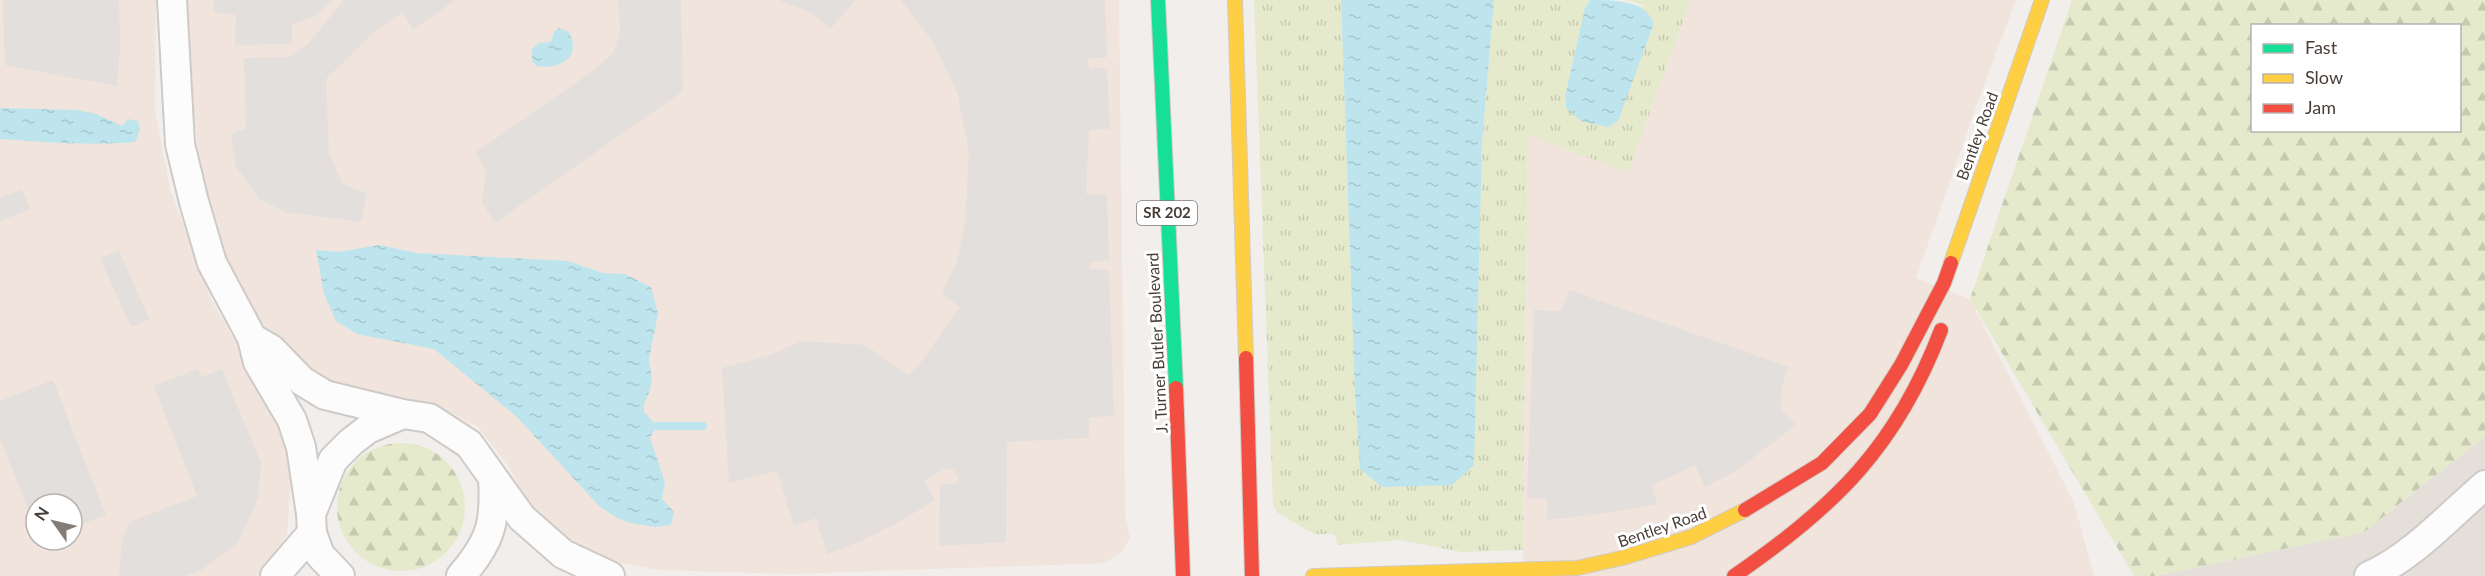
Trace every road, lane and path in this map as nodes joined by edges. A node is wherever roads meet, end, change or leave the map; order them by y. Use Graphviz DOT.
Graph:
graph roads {
  1 [pos="172,0"];
  2 [pos="1158,0"];
  3 [pos="1235,0"];
  4 [pos="2042,0"];
  5 [pos="1944,283"];
  6 [pos="252,338"];
  7 [pos="403,414"];
  8 [pos="493,479"];
  9 [pos="2485,485"];
  10 [pos="312,524"];
  11 [pos="275,576"];
  12 [pos="340,576"];
  13 [pos="461,576"];
  14 [pos="610,576"];
  15 [pos="1174,576"];
  16 [pos="1183,576"];
  17 [pos="1194,576"];
  18 [pos="1252,576"];
  19 [pos="1313,576"];
  20 [pos="1734,576"];
  21 [pos="2369,576"];
  1 -- 6 [label="street"];
  2 -- 16 [label="street, J. Turner Butler Boulevard / SR 202"];
  3 -- 18 [label="street"];
  4 -- 5 [label="street, Bentley Road"];
  5 -- 19 [label="street, Bentley Road"];
  5 -- 20 [label="street, Bentley Road"];
  6 -- 7 [label="street"];
  6 -- 10 [label="street"];
  7 -- 8 [label="street"];
  7 -- 10 [label="street"];
  8 -- 13 [label="street"];
  8 -- 14 [label="street"];
  9 -- 21 [label="street"];
  10 -- 11 [label="street"];
  10 -- 12 [label="street"];
  15 -- 16 [label="street"];
  16 -- 17 [label="street"];
}
